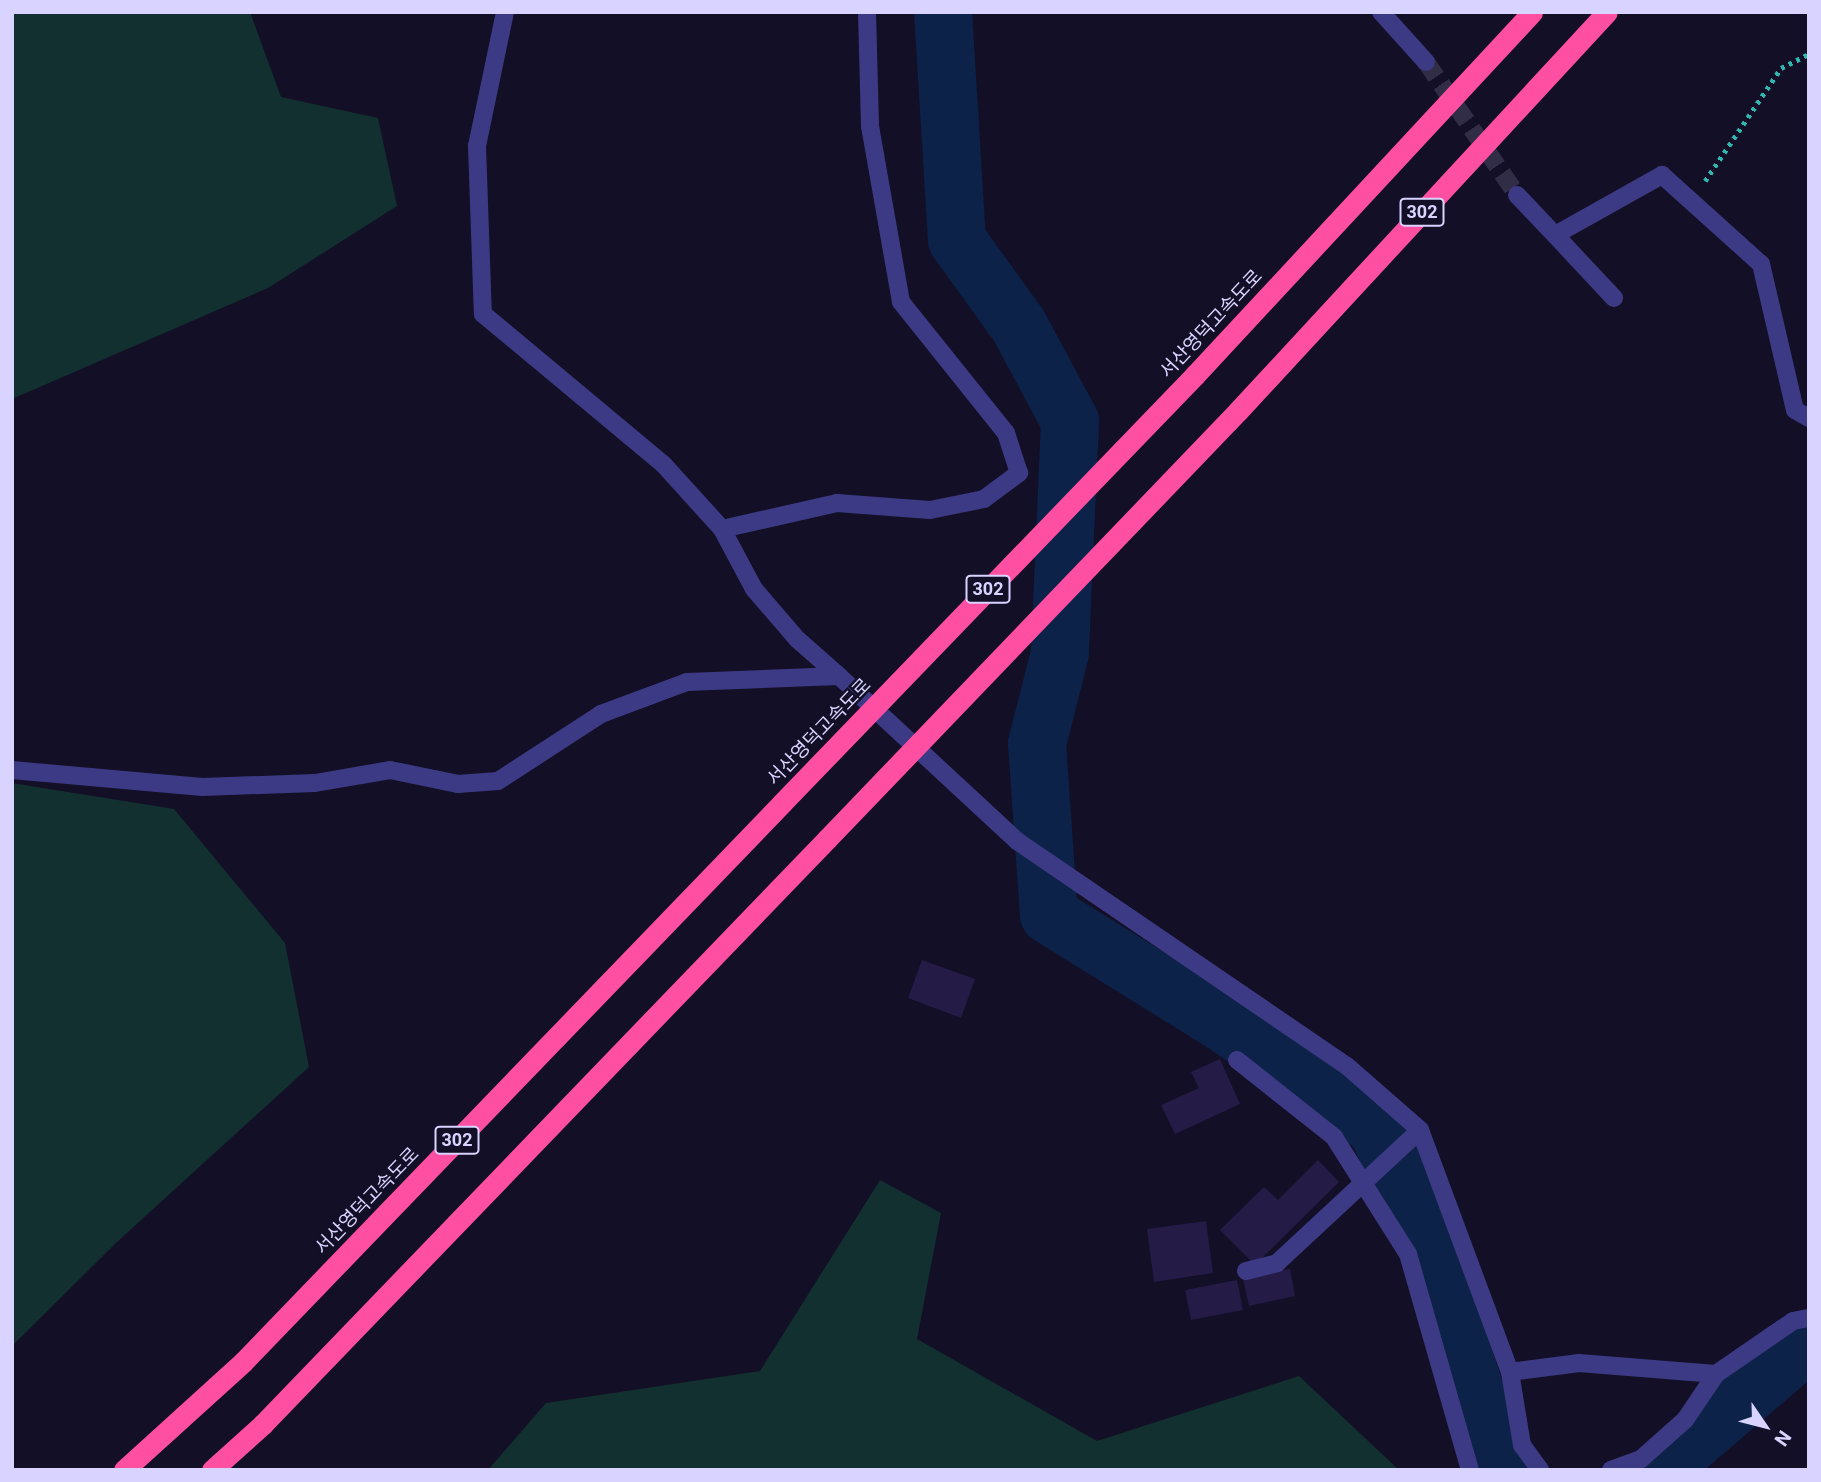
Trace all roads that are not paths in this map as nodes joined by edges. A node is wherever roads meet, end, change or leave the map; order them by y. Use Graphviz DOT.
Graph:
graph roads {
  1 [pos="505,12"];
  2 [pos="867,12"];
  3 [pos="1381,12"];
  4 [pos="1532,12"];
  5 [pos="1607,12"];
  6 [pos="1426,62"];
  7 [pos="1517,195"];
  8 [pos="1555,235"];
  9 [pos="1614,298"];
  10 [pos="1809,418"];
  11 [pos="722,529"];
  12 [pos="839,676"];
  13 [pos="12,770"];
  14 [pos="1237,1060"];
  15 [pos="1419,1131"];
  16 [pos="1365,1181"];
  17 [pos="1247,1271"];
  18 [pos="1809,1318"];
  19 [pos="1510,1372"];
  20 [pos="1716,1374"];
  21 [pos="124,1470"];
  22 [pos="212,1470"];
  23 [pos="1470,1470"];
  24 [pos="1540,1470"];
  25 [pos="1611,1470"];
  1 -- 11 [label="street"];
  2 -- 11 [label="street"];
  3 -- 6 [label="street"];
  4 -- 21 [label="highway, 서산영덕고속도로 / 302, bridge"];
  5 -- 22 [label="highway, 302, bridge"];
  7 -- 8 [label="street"];
  8 -- 9 [label="street"];
  8 -- 10 [label="street"];
  11 -- 12 [label="street"];
  12 -- 13 [label="street"];
  12 -- 15 [label="street"];
  14 -- 16 [label="street"];
  15 -- 16 [label="street"];
  15 -- 19 [label="street"];
  16 -- 17 [label="street"];
  16 -- 23 [label="street"];
  18 -- 20 [label="street"];
  19 -- 20 [label="street"];
  19 -- 24 [label="street"];
  20 -- 25 [label="street"];
}
